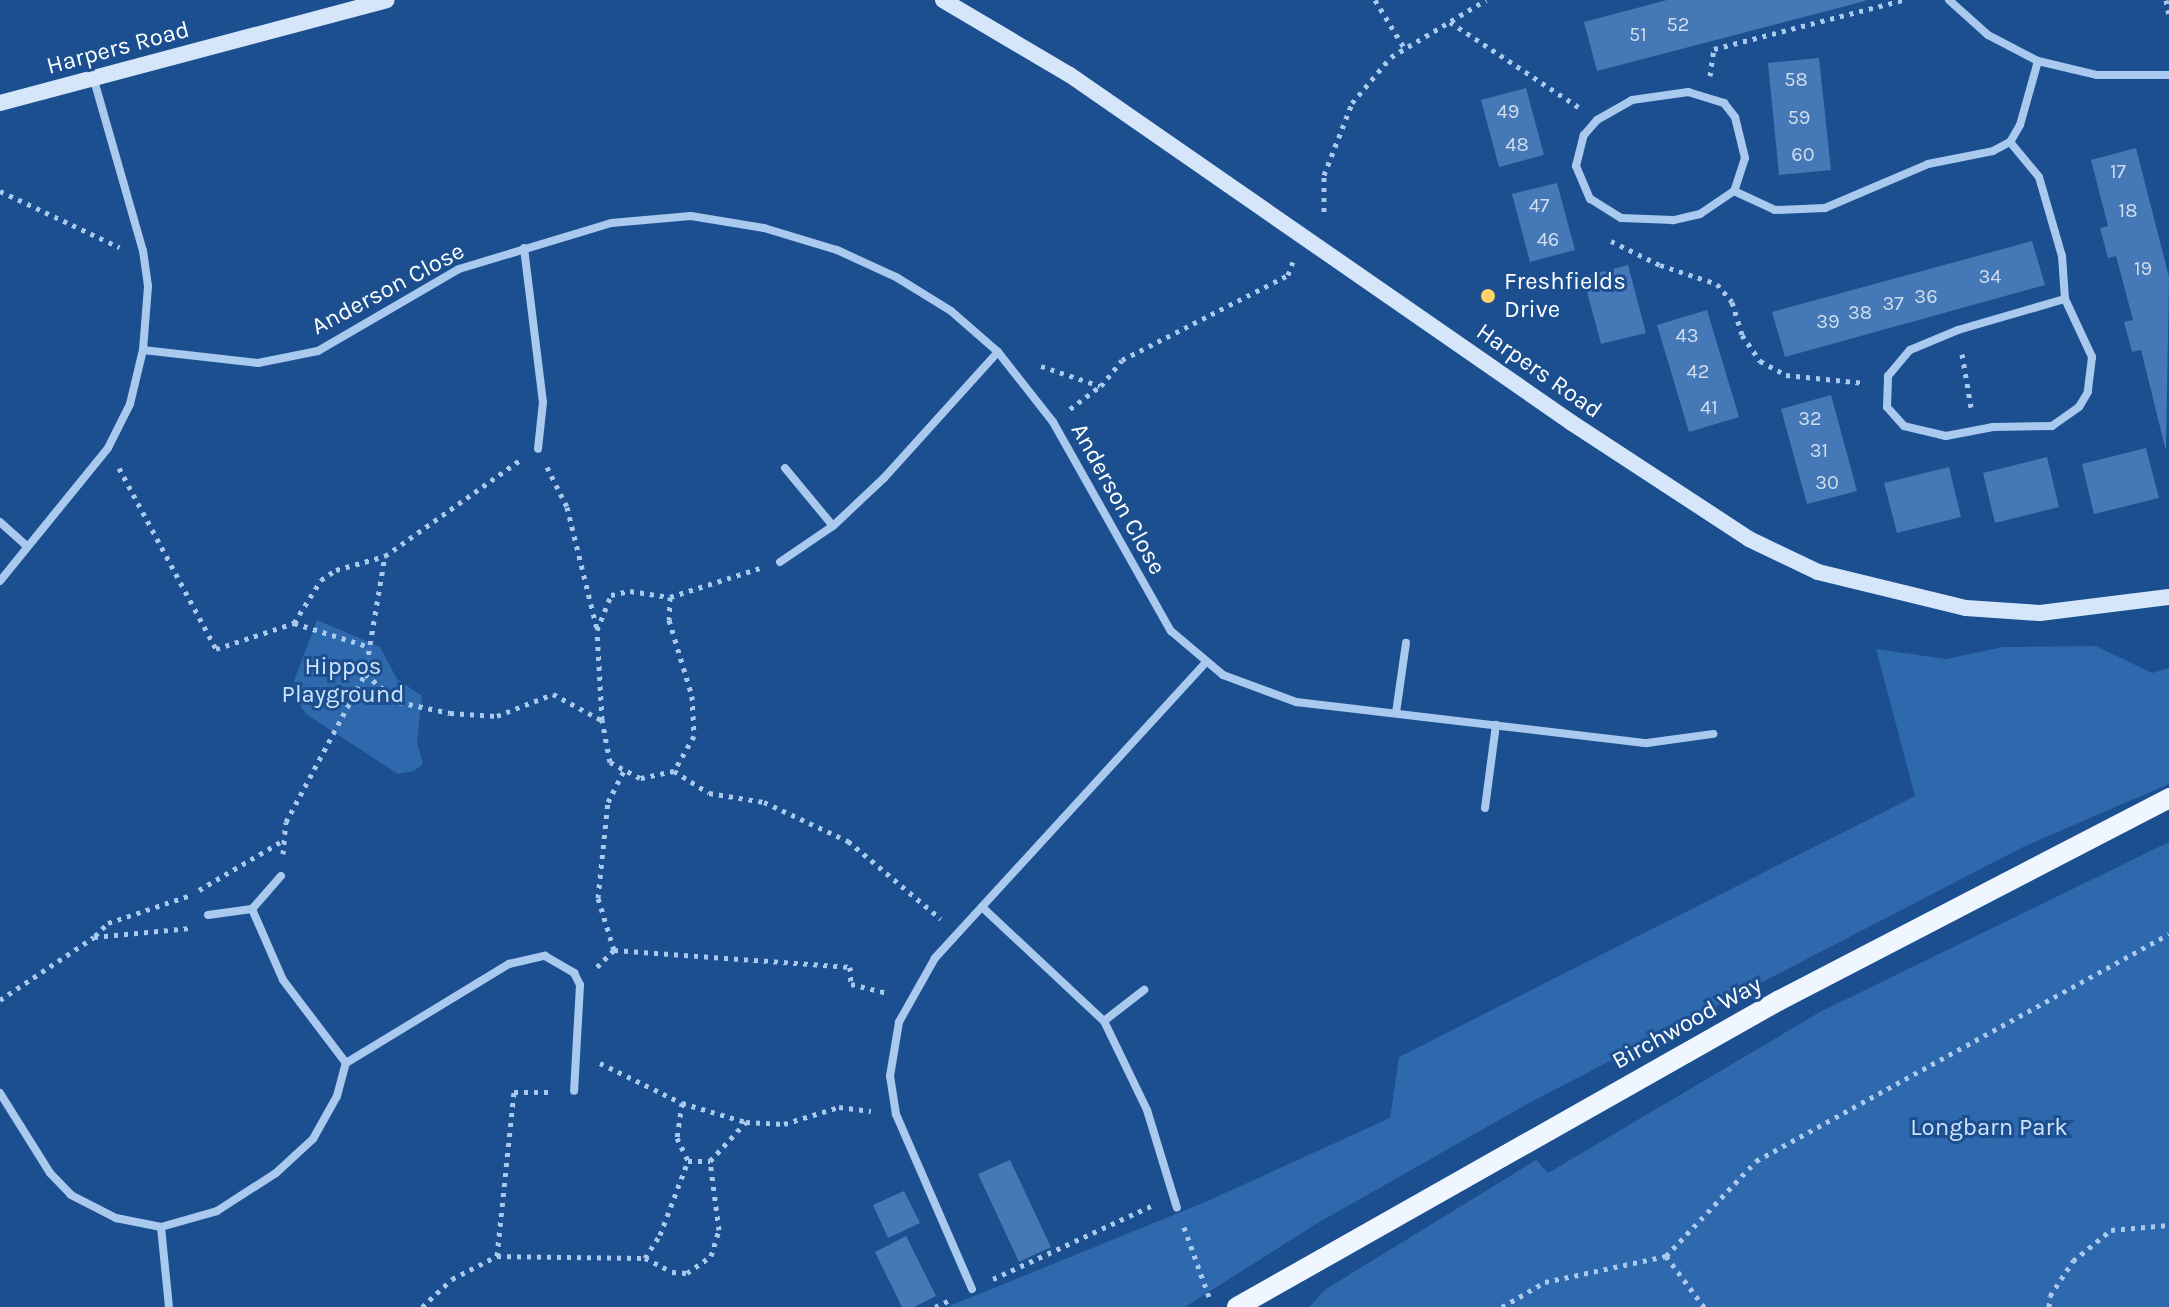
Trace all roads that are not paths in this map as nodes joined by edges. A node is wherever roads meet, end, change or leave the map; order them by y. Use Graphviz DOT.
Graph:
graph roads {
  1 [pos="387,0"];
  2 [pos="943,0"];
  3 [pos="1949,0"];
  4 [pos="2038,61"];
  5 [pos="2169,75"];
  6 [pos="94,80"];
  7 [pos="0,103"];
  8 [pos="2010,142"];
  9 [pos="1734,191"];
  10 [pos="524,248"];
  11 [pos="2065,299"];
  12 [pos="143,350"];
  13 [pos="998,352"];
  14 [pos="538,449"];
  15 [pos="785,468"];
  16 [pos="0,522"];
  17 [pos="833,526"];
  18 [pos="27,546"];
  19 [pos="780,562"];
  20 [pos="0,581"];
  21 [pos="2169,597"];
  22 [pos="1406,643"];
  23 [pos="1205,663"];
  24 [pos="1396,713"];
  25 [pos="1496,725"];
  26 [pos="1713,734"];
  27 [pos="2169,798"];
  28 [pos="1485,808"];
  29 [pos="281,876"];
  30 [pos="982,907"];
  31 [pos="252,909"];
  32 [pos="208,915"];
  33 [pos="1144,990"];
  34 [pos="1104,1021"];
  35 [pos="346,1063"];
  36 [pos="574,1091"];
  37 [pos="0,1093"];
  38 [pos="1177,1208"];
  39 [pos="161,1227"];
  40 [pos="972,1289"];
  41 [pos="169,1307"];
  42 [pos="1237,1307"];
  1 -- 6 [label="street, Harpers Road"];
  2 -- 21 [label="street, Harpers Road"];
  3 -- 4 [label="street"];
  4 -- 5 [label="street"];
  4 -- 8 [label="street"];
  6 -- 7 [label="street, Harpers Road"];
  6 -- 12 [label="street"];
  8 -- 9 [label="street"];
  8 -- 11 [label="street"];
  9 -- 9 [label="street"];
  10 -- 12 [label="street, Anderson Close"];
  10 -- 13 [label="street, Anderson Close"];
  10 -- 14 [label="street"];
  11 -- 11 [label="street"];
  12 -- 18 [label="street"];
  13 -- 17 [label="street"];
  13 -- 23 [label="street, Anderson Close"];
  15 -- 17 [label="street"];
  16 -- 18 [label="street"];
  17 -- 19 [label="street"];
  18 -- 20 [label="street"];
  22 -- 24 [label="street"];
  23 -- 24 [label="street, Anderson Close"];
  23 -- 30 [label="street"];
  24 -- 25 [label="street, Anderson Close"];
  25 -- 26 [label="street, Anderson Close"];
  25 -- 28 [label="street"];
  27 -- 42 [label="main road, Birchwood Way"];
  29 -- 31 [label="street"];
  30 -- 34 [label="street"];
  30 -- 40 [label="street"];
  31 -- 32 [label="street"];
  31 -- 35 [label="street"];
  33 -- 34 [label="street"];
  34 -- 38 [label="street"];
  35 -- 36 [label="street"];
  35 -- 39 [label="street"];
  37 -- 39 [label="street"];
  39 -- 41 [label="street"];
}
